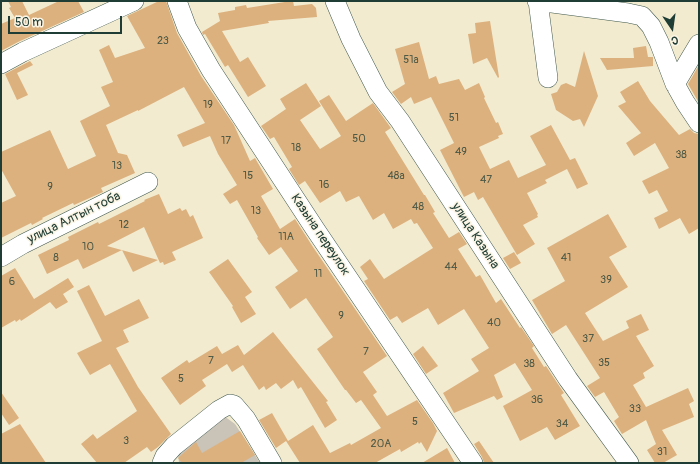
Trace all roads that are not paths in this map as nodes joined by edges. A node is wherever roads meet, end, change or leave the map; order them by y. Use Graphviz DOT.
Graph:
graph roads {
  1 [pos="134,1"];
  2 [pos="177,1"];
  3 [pos="334,1"];
  4 [pos="537,1"];
  5 [pos="699,44"];
  6 [pos="1,64"];
  7 [pos="548,78"];
  8 [pos="675,84"];
  9 [pos="699,123"];
  10 [pos="148,182"];
  11 [pos="1,257"];
  12 [pos="162,463"];
  13 [pos="272,463"];
  14 [pos="473,463"];
  15 [pos="629,463"];
  1 -- 6 [label="street"];
  2 -- 14 [label="street, Казына переулок"];
  3 -- 15 [label="street, улица Казына"];
  4 -- 7 [label="street"];
  4 -- 8 [label="street"];
  5 -- 8 [label="street"];
  8 -- 9 [label="street"];
  10 -- 11 [label="street, улица Алтын тоба"];
  12 -- 13 [label="street"];
}
